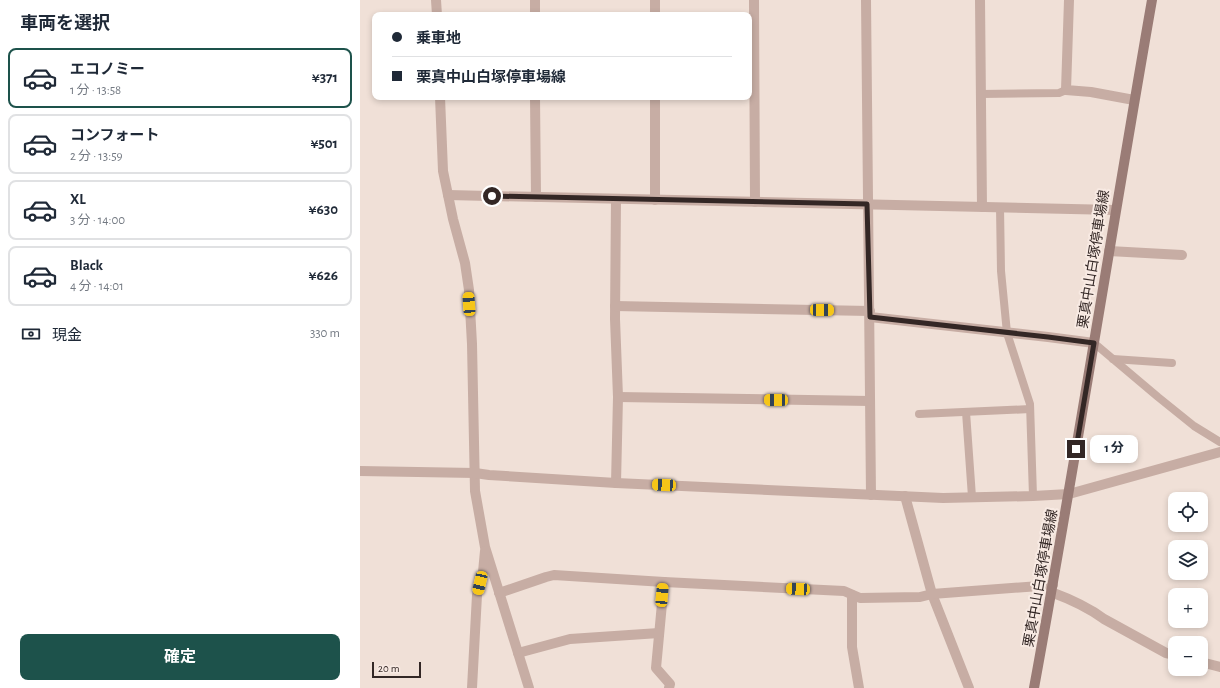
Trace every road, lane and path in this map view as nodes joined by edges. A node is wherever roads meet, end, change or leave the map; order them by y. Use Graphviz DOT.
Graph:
graph roads {
  1 [pos="436,0"];
  2 [pos="535,0"];
  3 [pos="655,0"];
  4 [pos="754,0"];
  5 [pos="866,0"];
  6 [pos="980,0"];
  7 [pos="1069,0"];
  8 [pos="1152,0"];
  9 [pos="437,12"];
  10 [pos="535,12"];
  11 [pos="655,12"];
  12 [pos="1066,90"];
  13 [pos="981,94"];
  14 [pos="440,100"];
  15 [pos="535,100"];
  16 [pos="655,100"];
  17 [pos="1134,100"];
  18 [pos="448,195"];
  19 [pos="536,197"];
  20 [pos="616,199"];
  21 [pos="655,200"];
  22 [pos="755,202"];
  23 [pos="867,204"];
  24 [pos="982,207"];
  25 [pos="1000,207"];
  26 [pos="1115,210"];
  27 [pos="1109,251"];
  28 [pos="1182,255"];
  29 [pos="615,306"];
  30 [pos="870,314"];
  31 [pos="1007,333"];
  32 [pos="1094,343"];
  33 [pos="1112,359"];
  34 [pos="1172,363"];
  35 [pos="618,397"];
  36 [pos="870,401"];
  37 [pos="1030,409"];
  38 [pos="966,412"];
  39 [pos="919,414"];
  40 [pos="1220,442"];
  41 [pos="1220,452"];
  42 [pos="360,471"];
  43 [pos="475,473"];
  44 [pos="616,483"];
  45 [pos="871,494"];
  46 [pos="1069,494"];
  47 [pos="905,496"];
  48 [pos="1033,496"];
  49 [pos="972,497"];
  50 [pos="485,547"];
  51 [pos="664,582"];
  52 [pos="1052,589"];
  53 [pos="499,593"];
  54 [pos="932,594"];
  55 [pos="852,595"];
  56 [pos="659,633"];
  57 [pos="518,653"];
  58 [pos="1168,653"];
  59 [pos="1208,664"];
  60 [pos="1220,667"];
  61 [pos="472,688"];
  62 [pos="529,688"];
  63 [pos="670,688"];
  64 [pos="859,688"];
  65 [pos="969,688"];
  66 [pos="1034,688"];
  1 -- 9 [label="street"];
  2 -- 10 [label="street"];
  3 -- 11 [label="street"];
  4 -- 22 [label="street"];
  5 -- 23 [label="street"];
  6 -- 13 [label="street"];
  7 -- 12 [label="street"];
  8 -- 17 [label="main road, 栗真中山白塚停車場線"];
  12 -- 13 [label="lane"];
  12 -- 17 [label="street"];
  13 -- 24 [label="street"];
  14 -- 18 [label="street"];
  15 -- 19 [label="street"];
  16 -- 21 [label="street"];
  17 -- 26 [label="main road, 栗真中山白塚停車場線"];
  18 -- 19 [label="street"];
  18 -- 43 [label="street"];
  19 -- 20 [label="street"];
  20 -- 21 [label="street"];
  20 -- 29 [label="street"];
  21 -- 22 [label="street"];
  22 -- 23 [label="street"];
  23 -- 24 [label="street"];
  23 -- 30 [label="street"];
  24 -- 25 [label="street"];
  25 -- 26 [label="street"];
  25 -- 31 [label="lane"];
  26 -- 27 [label="main road, 栗真中山白塚停車場線"];
  27 -- 28 [label="street"];
  27 -- 32 [label="main road, 栗真中山白塚停車場線"];
  29 -- 30 [label="street"];
  29 -- 35 [label="street"];
  30 -- 31 [label="street"];
  30 -- 36 [label="street"];
  31 -- 32 [label="street"];
  31 -- 37 [label="lane"];
  32 -- 33 [label="lane"];
  32 -- 46 [label="main road, 栗真中山白塚停車場線"];
  33 -- 34 [label="lane"];
  33 -- 40 [label="lane"];
  35 -- 36 [label="street"];
  35 -- 44 [label="street"];
  36 -- 45 [label="street"];
  37 -- 38 [label="lane"];
  37 -- 48 [label="lane"];
  38 -- 39 [label="lane"];
  38 -- 49 [label="lane"];
  41 -- 46 [label="street"];
  42 -- 43 [label="street"];
  43 -- 44 [label="street"];
  43 -- 50 [label="street"];
  44 -- 45 [label="street"];
  45 -- 47 [label="street"];
  46 -- 48 [label="street"];
  46 -- 52 [label="main road, 栗真中山白塚停車場線"];
  47 -- 49 [label="street"];
  47 -- 54 [label="street"];
  48 -- 49 [label="street"];
  50 -- 53 [label="street"];
  50 -- 61 [label="street"];
  51 -- 53 [label="street"];
  51 -- 55 [label="street"];
  51 -- 56 [label="street"];
  52 -- 54 [label="street"];
  52 -- 58 [label="street"];
  52 -- 66 [label="main road, 栗真中山白塚停車場線"];
  53 -- 57 [label="street"];
  54 -- 55 [label="street"];
  54 -- 65 [label="street"];
  55 -- 64 [label="street"];
  56 -- 57 [label="street"];
  56 -- 63 [label="street"];
  57 -- 62 [label="street"];
  59 -- 60 [label="street"];
}
